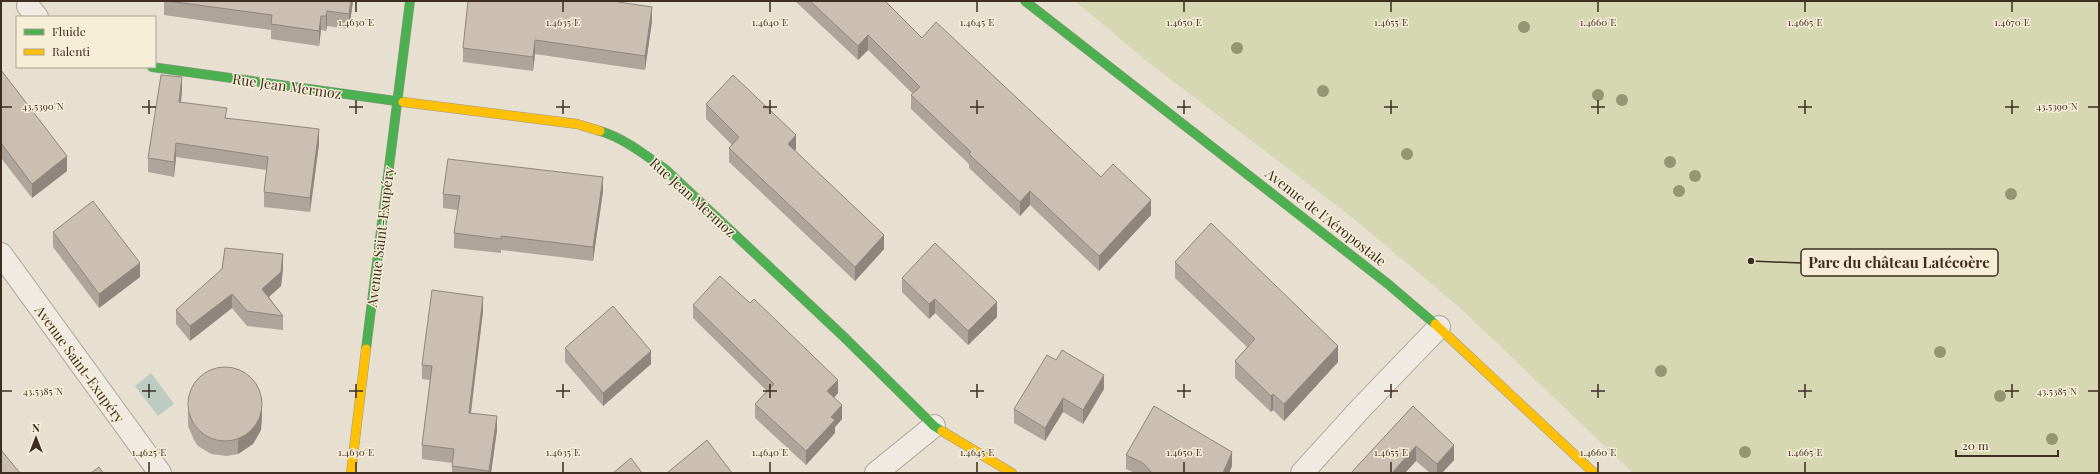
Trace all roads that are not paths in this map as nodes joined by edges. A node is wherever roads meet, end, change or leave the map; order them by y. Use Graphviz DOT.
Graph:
graph roads {
  1 [pos="410,1"];
  2 [pos="1025,1"];
  3 [pos="156,68"];
  4 [pos="397,102"];
  5 [pos="1,254"];
  6 [pos="1439,328"];
  7 [pos="934,426"];
  8 [pos="160,473"];
  9 [pos="351,473"];
  10 [pos="876,473"];
  11 [pos="1012,473"];
  12 [pos="1302,473"];
  13 [pos="1594,473"];
  1 -- 4 [label="street, Avenue Saint-Exupéry"];
  2 -- 6 [label="street, Avenue de l'Aéropostale"];
  3 -- 4 [label="street, Rue Jean Mermoz"];
  4 -- 7 [label="street, Rue Jean Mermoz"];
  4 -- 9 [label="street, Avenue Saint-Exupéry"];
  5 -- 8 [label="street, Avenue Saint-Exupéry"];
  6 -- 12 [label="street"];
  6 -- 13 [label="street, Avenue de l'Aéropostale"];
  7 -- 10 [label="street"];
  7 -- 11 [label="street, Rue Jean Mermoz"];
}
